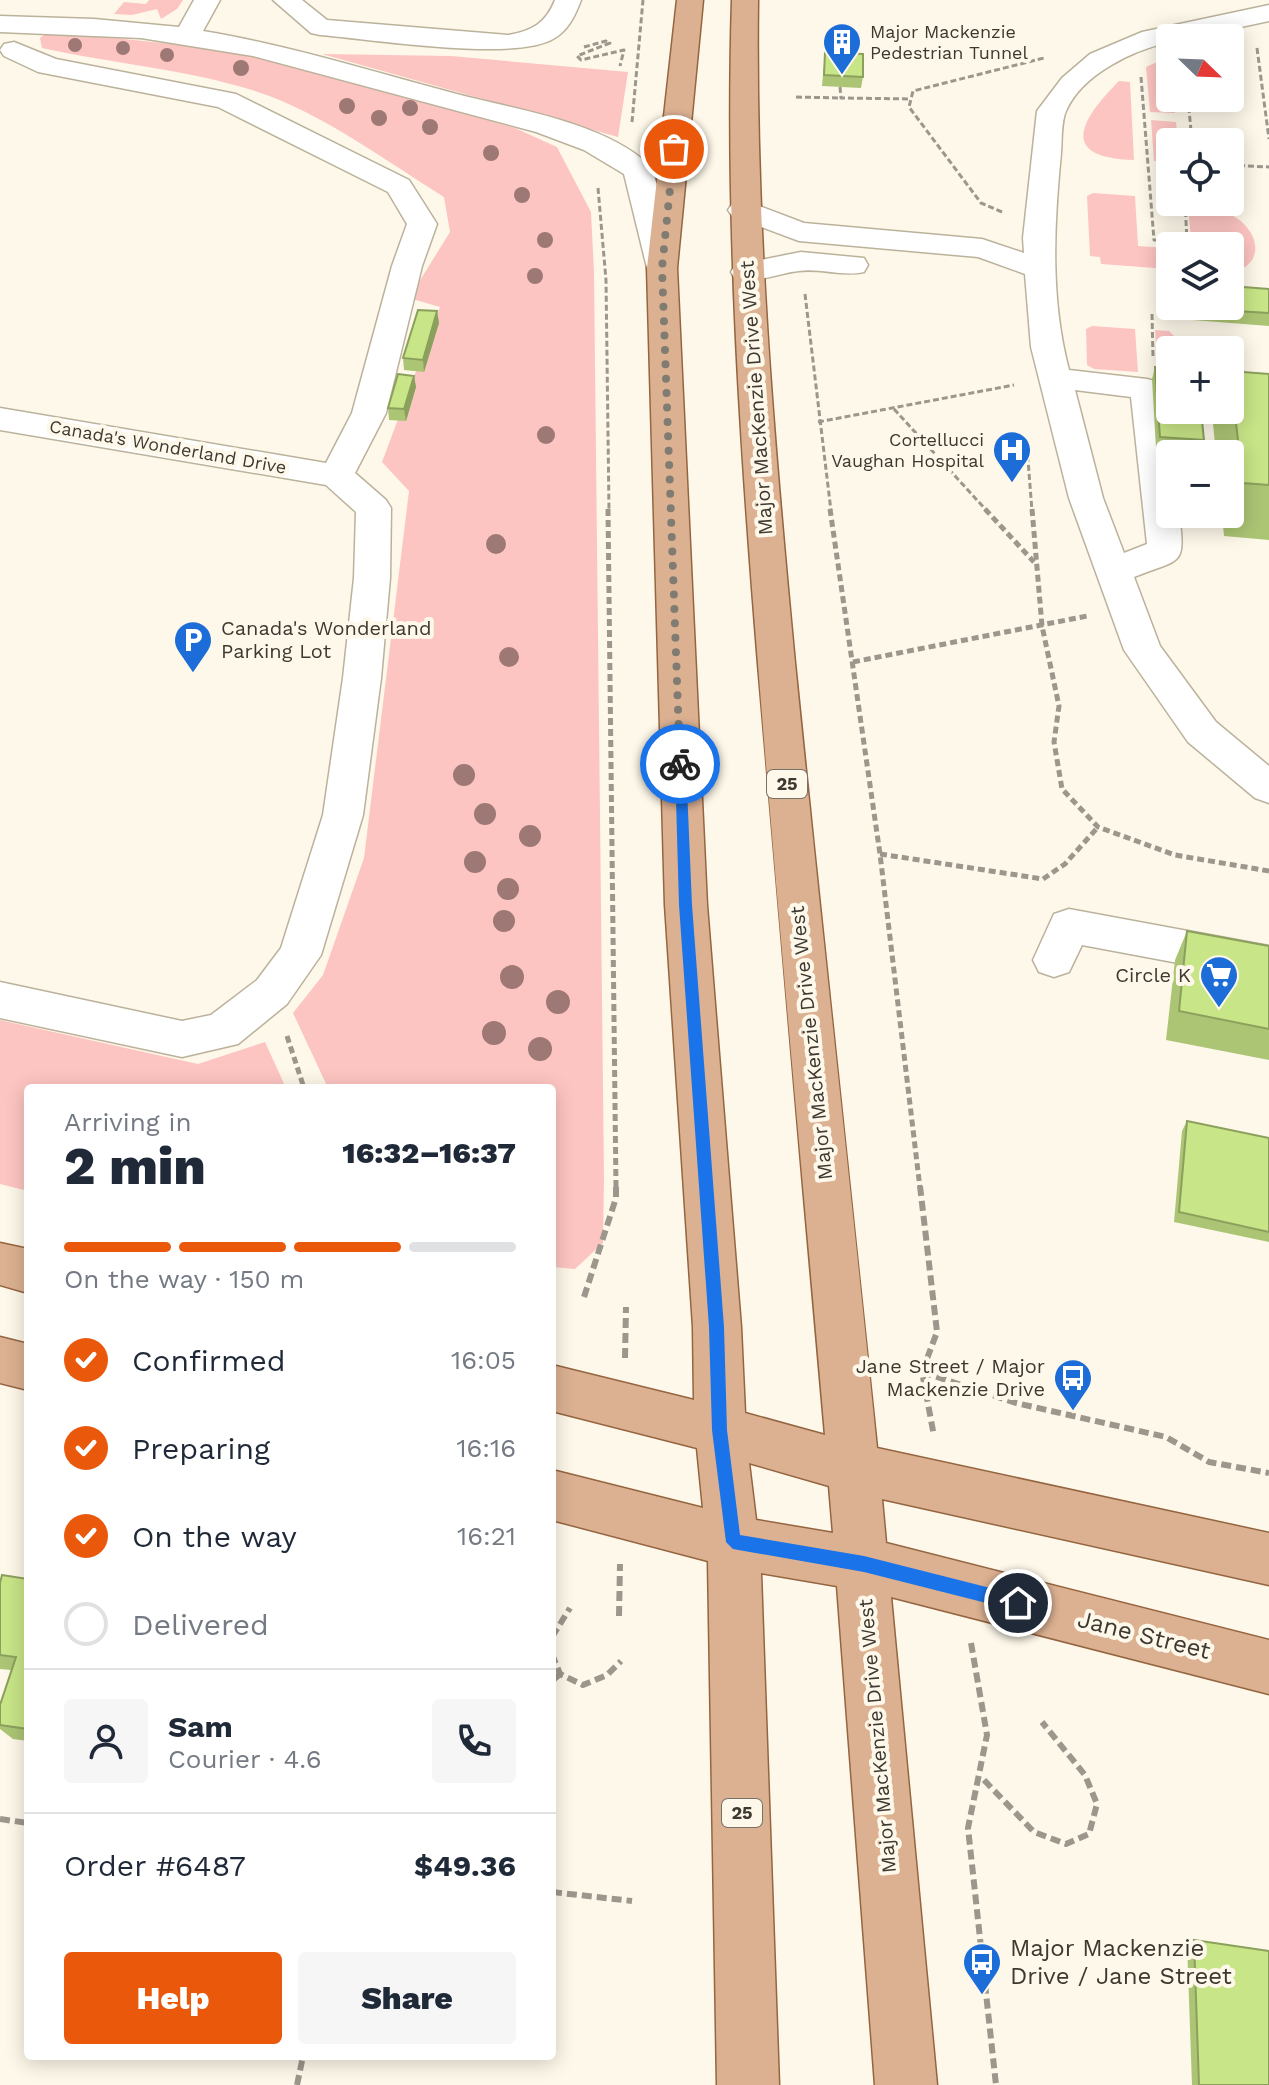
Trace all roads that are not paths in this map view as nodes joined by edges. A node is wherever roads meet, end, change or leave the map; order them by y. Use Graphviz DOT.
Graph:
graph roads {
  1 [pos="207,0"];
  2 [pos="568,0"];
  3 [pos="690,0"];
  4 [pos="745,0"];
  5 [pos="294,3"];
  6 [pos="1269,13"];
  7 [pos="187,36"];
  8 [pos="5,47"];
  9 [pos="743,210"];
  10 [pos="1040,254"];
  11 [pos="662,268"];
  12 [pos="746,272"];
  13 [pos="1055,378"];
  14 [pos="0,419"];
  15 [pos="336,476"];
  16 [pos="1113,571"];
  17 [pos="1269,788"];
  18 [pos="1054,960"];
  19 [pos="1269,963"];
  20 [pos="0,1000"];
  21 [pos="0,1264"];
  22 [pos="24,1270"];
  23 [pos="0,1360"];
  24 [pos="24,1366"];
  25 [pos="556,1389"];
  26 [pos="720,1430"];
  27 [pos="853,1468"];
  28 [pos="556,1496"];
  29 [pos="733,1542"];
  30 [pos="1269,1559"];
  31 [pos="864,1564"];
  32 [pos="1269,1667"];
  33 [pos="748,2085"];
  34 [pos="906,2085"];
  1 -- 7 [label="street"];
  2 -- 5 [label="street"];
  3 -- 11 [label="main road, 25"];
  4 -- 9 [label="main road, Major MacKenzie Drive West / 25"];
  6 -- 10 [label="street"];
  7 -- 8 [label="street"];
  7 -- 11 [label="street"];
  8 -- 15 [label="street"];
  9 -- 10 [label="street"];
  9 -- 12 [label="main road, Major MacKenzie Drive West / 25"];
  10 -- 12 [label="street"];
  10 -- 13 [label="street"];
  11 -- 26 [label="main road, 25"];
  12 -- 27 [label="main road, Major MacKenzie Drive West / 25"];
  13 -- 16 [label="street"];
  13 -- 16 [label="street"];
  14 -- 15 [label="street, Canada's Wonderland Drive"];
  15 -- 20 [label="street"];
  16 -- 17 [label="street"];
  18 -- 19 [label="street"];
  21 -- 22 [label="main road"];
  23 -- 24 [label="main road"];
  25 -- 26 [label="main road"];
  26 -- 27 [label="main road"];
  26 -- 29 [label="main road, 25"];
  27 -- 30 [label="main road"];
  27 -- 31 [label="main road, Major MacKenzie Drive West / 25"];
  28 -- 29 [label="main road, Jane Street"];
  29 -- 31 [label="main road, Jane Street"];
  29 -- 33 [label="main road, 25"];
  31 -- 32 [label="main road, Jane Street"];
  31 -- 34 [label="main road, Major MacKenzie Drive West / 25"];
}
